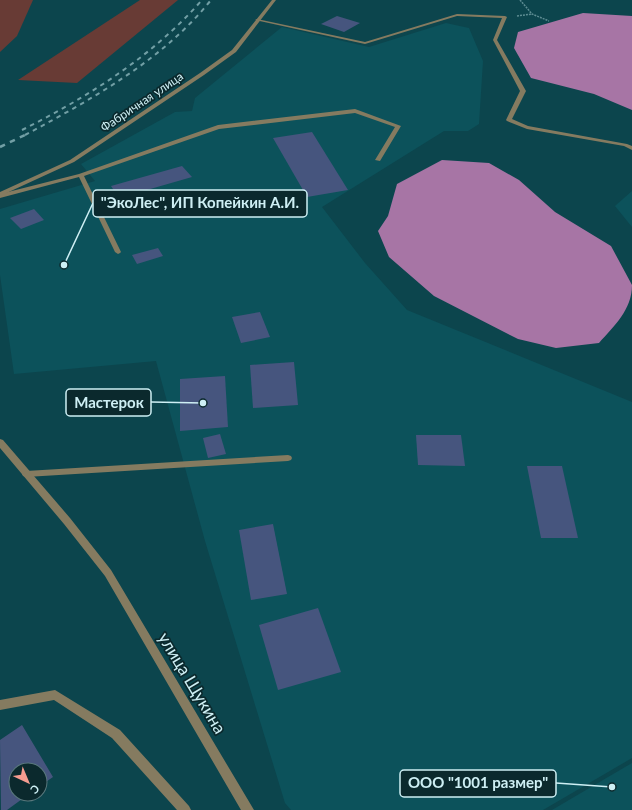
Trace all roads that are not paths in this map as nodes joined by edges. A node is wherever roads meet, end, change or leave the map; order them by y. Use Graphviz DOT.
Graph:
graph roads {
  1 [pos="274,0"];
  2 [pos="257,20"];
  3 [pos="632,148"];
  4 [pos="378,160"];
  5 [pos="81,175"];
  6 [pos="0,195"];
  7 [pos="118,252"];
  8 [pos="0,442"];
  9 [pos="288,458"];
  10 [pos="26,474"];
  11 [pos="0,705"];
  12 [pos="185,810"];
  13 [pos="248,810"];
  1 -- 2 [label="street, Фабричная улица"];
  2 -- 3 [label="street"];
  2 -- 6 [label="street, Фабричная улица"];
  4 -- 5 [label="street"];
  5 -- 6 [label="street"];
  5 -- 7 [label="street"];
  8 -- 10 [label="street, улица Щукина"];
  9 -- 10 [label="street"];
  10 -- 13 [label="street, улица Щукина"];
  11 -- 12 [label="street"];
}
